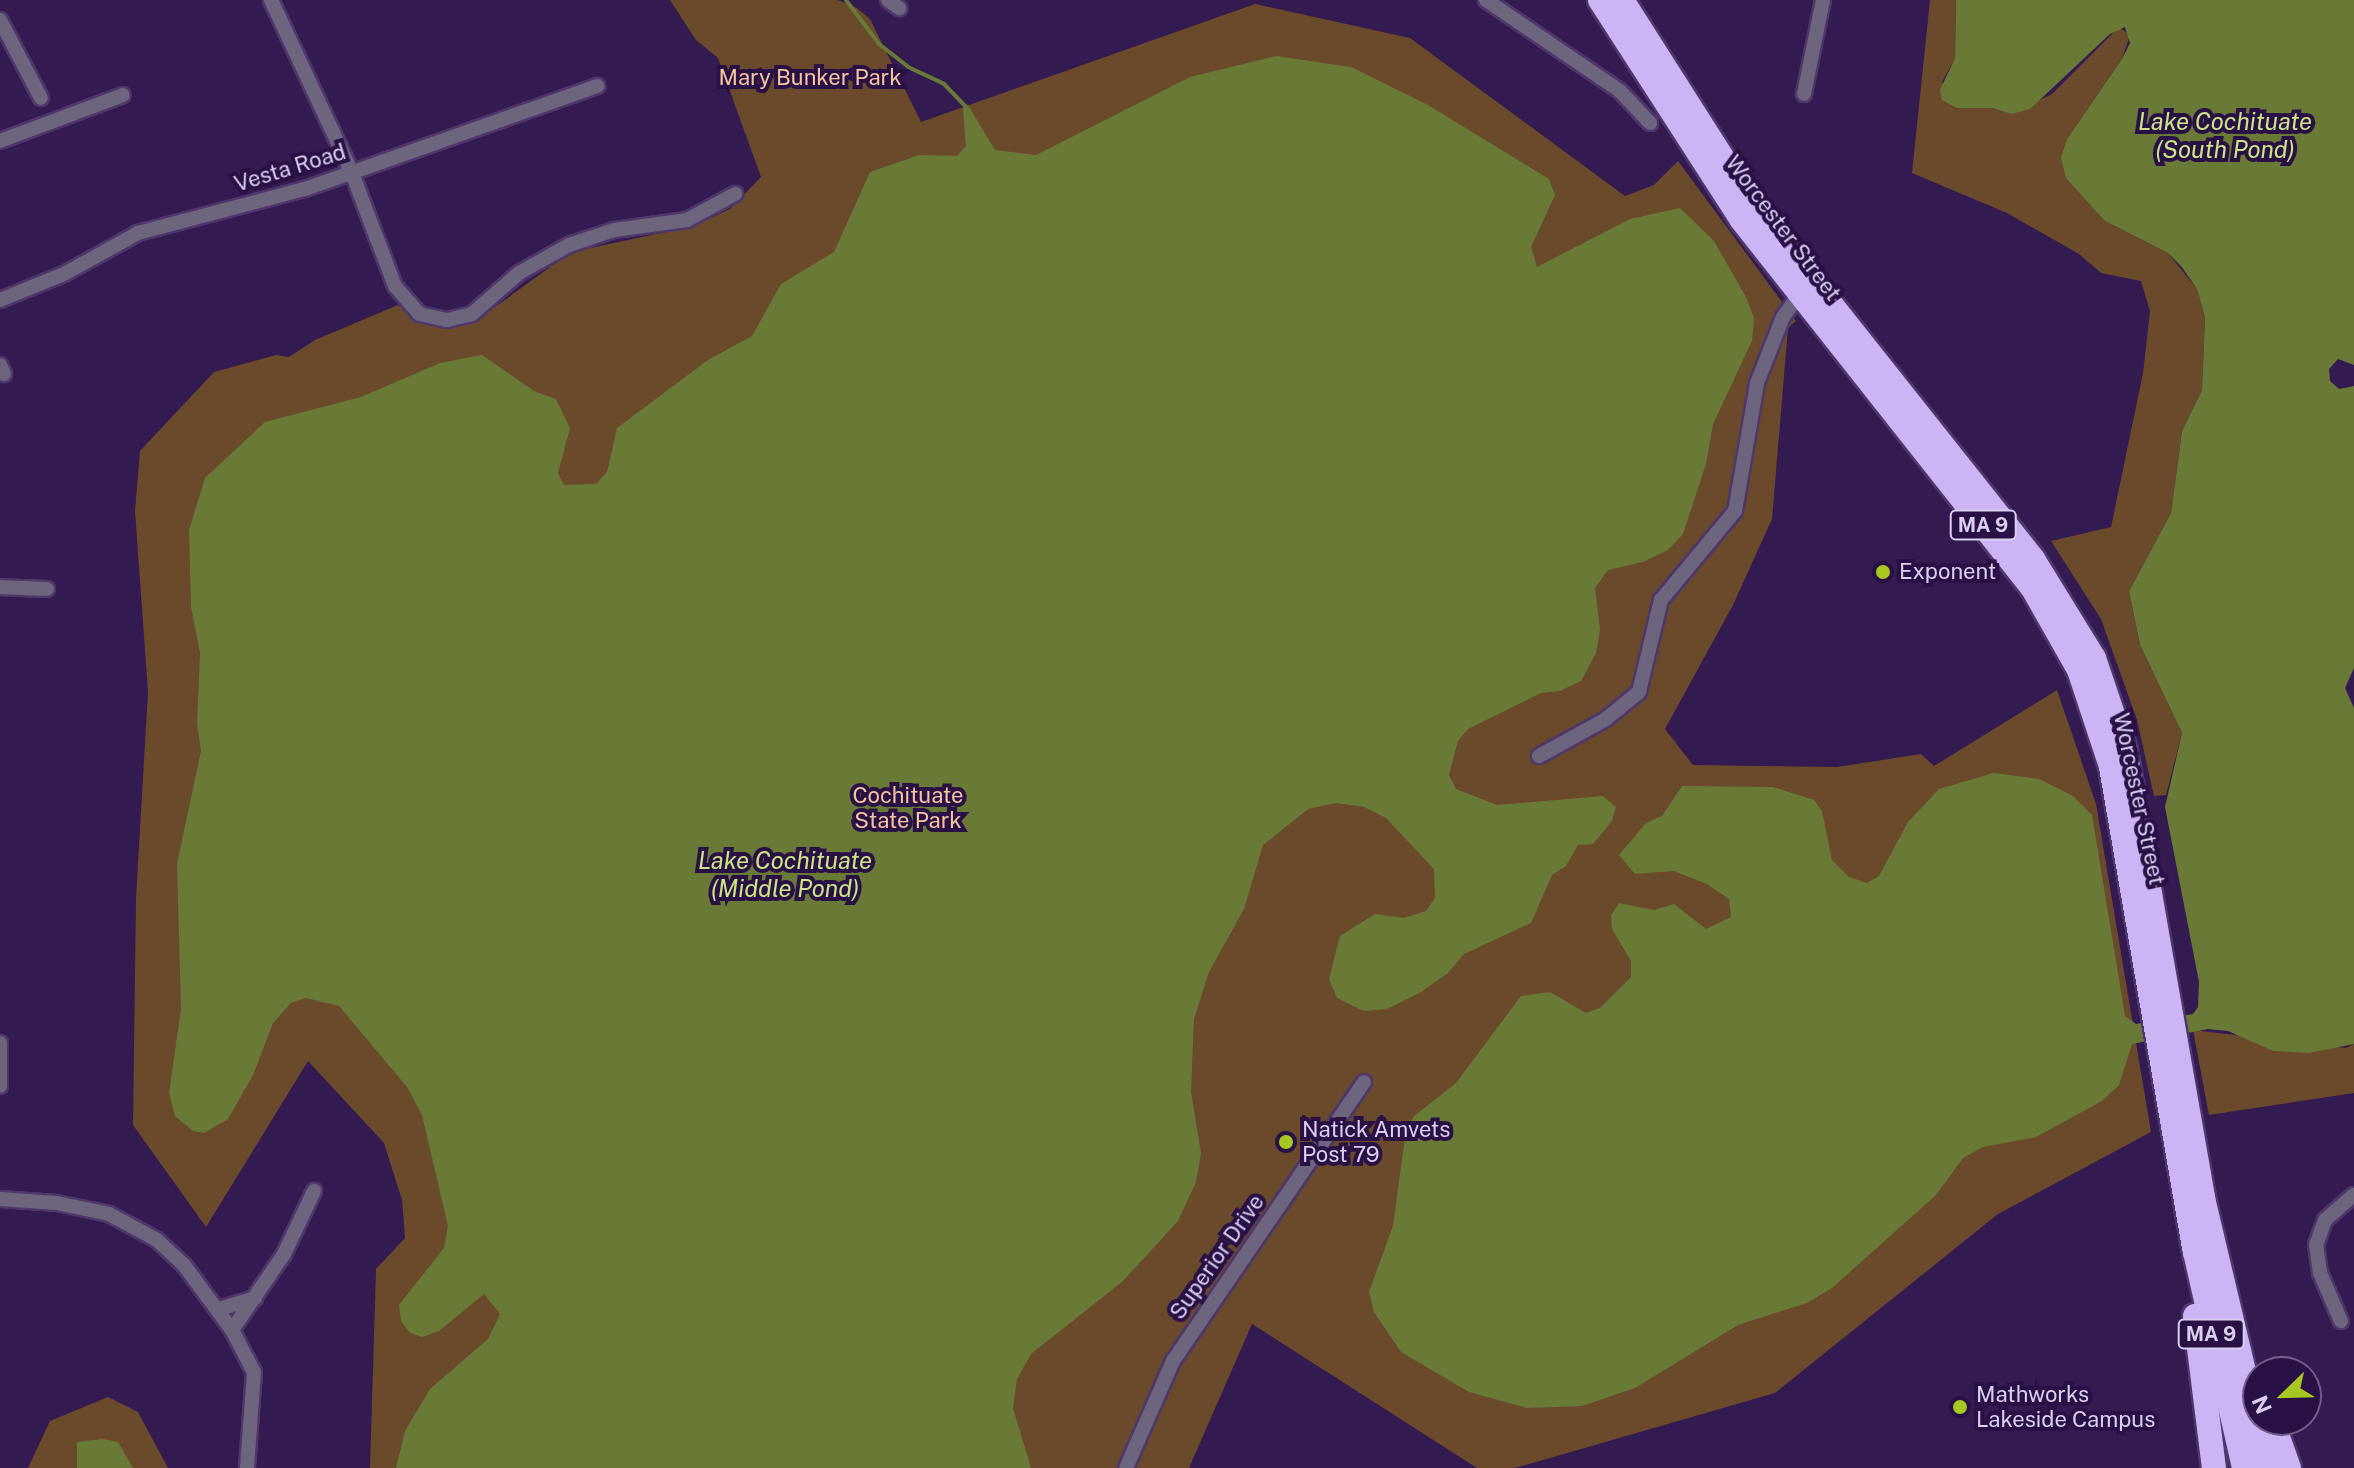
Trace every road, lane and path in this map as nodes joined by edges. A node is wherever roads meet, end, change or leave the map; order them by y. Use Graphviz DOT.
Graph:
graph roads {
  1 [pos="271,0"];
  2 [pos="1486,0"];
  3 [pos="1600,0"];
  4 [pos="1622,0"];
  5 [pos="1823,0"];
  6 [pos="0,20"];
  7 [pos="597,86"];
  8 [pos="1804,94"];
  9 [pos="123,95"];
  10 [pos="41,98"];
  11 [pos="1650,123"];
  12 [pos="0,141"];
  13 [pos="352,173"];
  14 [pos="735,194"];
  15 [pos="1799,295"];
  16 [pos="0,300"];
  17 [pos="0,587"];
  18 [pos="47,589"];
  19 [pos="1539,756"];
  20 [pos="2160,1008"];
  21 [pos="2166,1042"];
  22 [pos="0,1043"];
  23 [pos="1364,1082"];
  24 [pos="0,1086"];
  25 [pos="314,1191"];
  26 [pos="2354,1195"];
  27 [pos="2185,1198"];
  28 [pos="0,1199"];
  29 [pos="2221,1280"];
  30 [pos="255,1298"];
  31 [pos="219,1309"];
  32 [pos="2341,1321"];
  33 [pos="232,1330"];
  34 [pos="2249,1356"];
  35 [pos="2278,1436"];
  36 [pos="247,1468"];
  37 [pos="1126,1468"];
  38 [pos="2214,1468"];
  39 [pos="2244,1468"];
  40 [pos="2267,1468"];
  41 [pos="2289,1468"];
  1 -- 13 [label="street"];
  2 -- 11 [label="street"];
  3 -- 15 [label="highway, Worcester Street / MA 9"];
  4 -- 20 [label="highway, Worcester Street / MA 9"];
  5 -- 8 [label="street"];
  6 -- 10 [label="street"];
  7 -- 13 [label="street, Vesta Road"];
  9 -- 12 [label="street"];
  13 -- 14 [label="street"];
  13 -- 16 [label="street, Vesta Road"];
  15 -- 19 [label="street"];
  15 -- 20 [label="highway, Worcester Street / MA 9"];
  17 -- 18 [label="street"];
  20 -- 21 [label="highway, Worcester Street / MA 9"];
  21 -- 27 [label="highway, Worcester Street / MA 9"];
  21 -- 29 [label="highway, Worcester Street / MA 9"];
  22 -- 24 [label="street"];
  23 -- 37 [label="street, Superior Drive"];
  25 -- 30 [label="street"];
  26 -- 32 [label="street"];
  27 -- 38 [label="highway"];
  27 -- 39 [label="highway, Worcester Street / MA 9"];
  28 -- 31 [label="street"];
  29 -- 34 [label="highway"];
  29 -- 40 [label="highway, Worcester Street / MA 9"];
  30 -- 31 [label="street"];
  30 -- 33 [label="street"];
  31 -- 33 [label="street"];
  33 -- 36 [label="street"];
  35 -- 41 [label="highway"];
}
